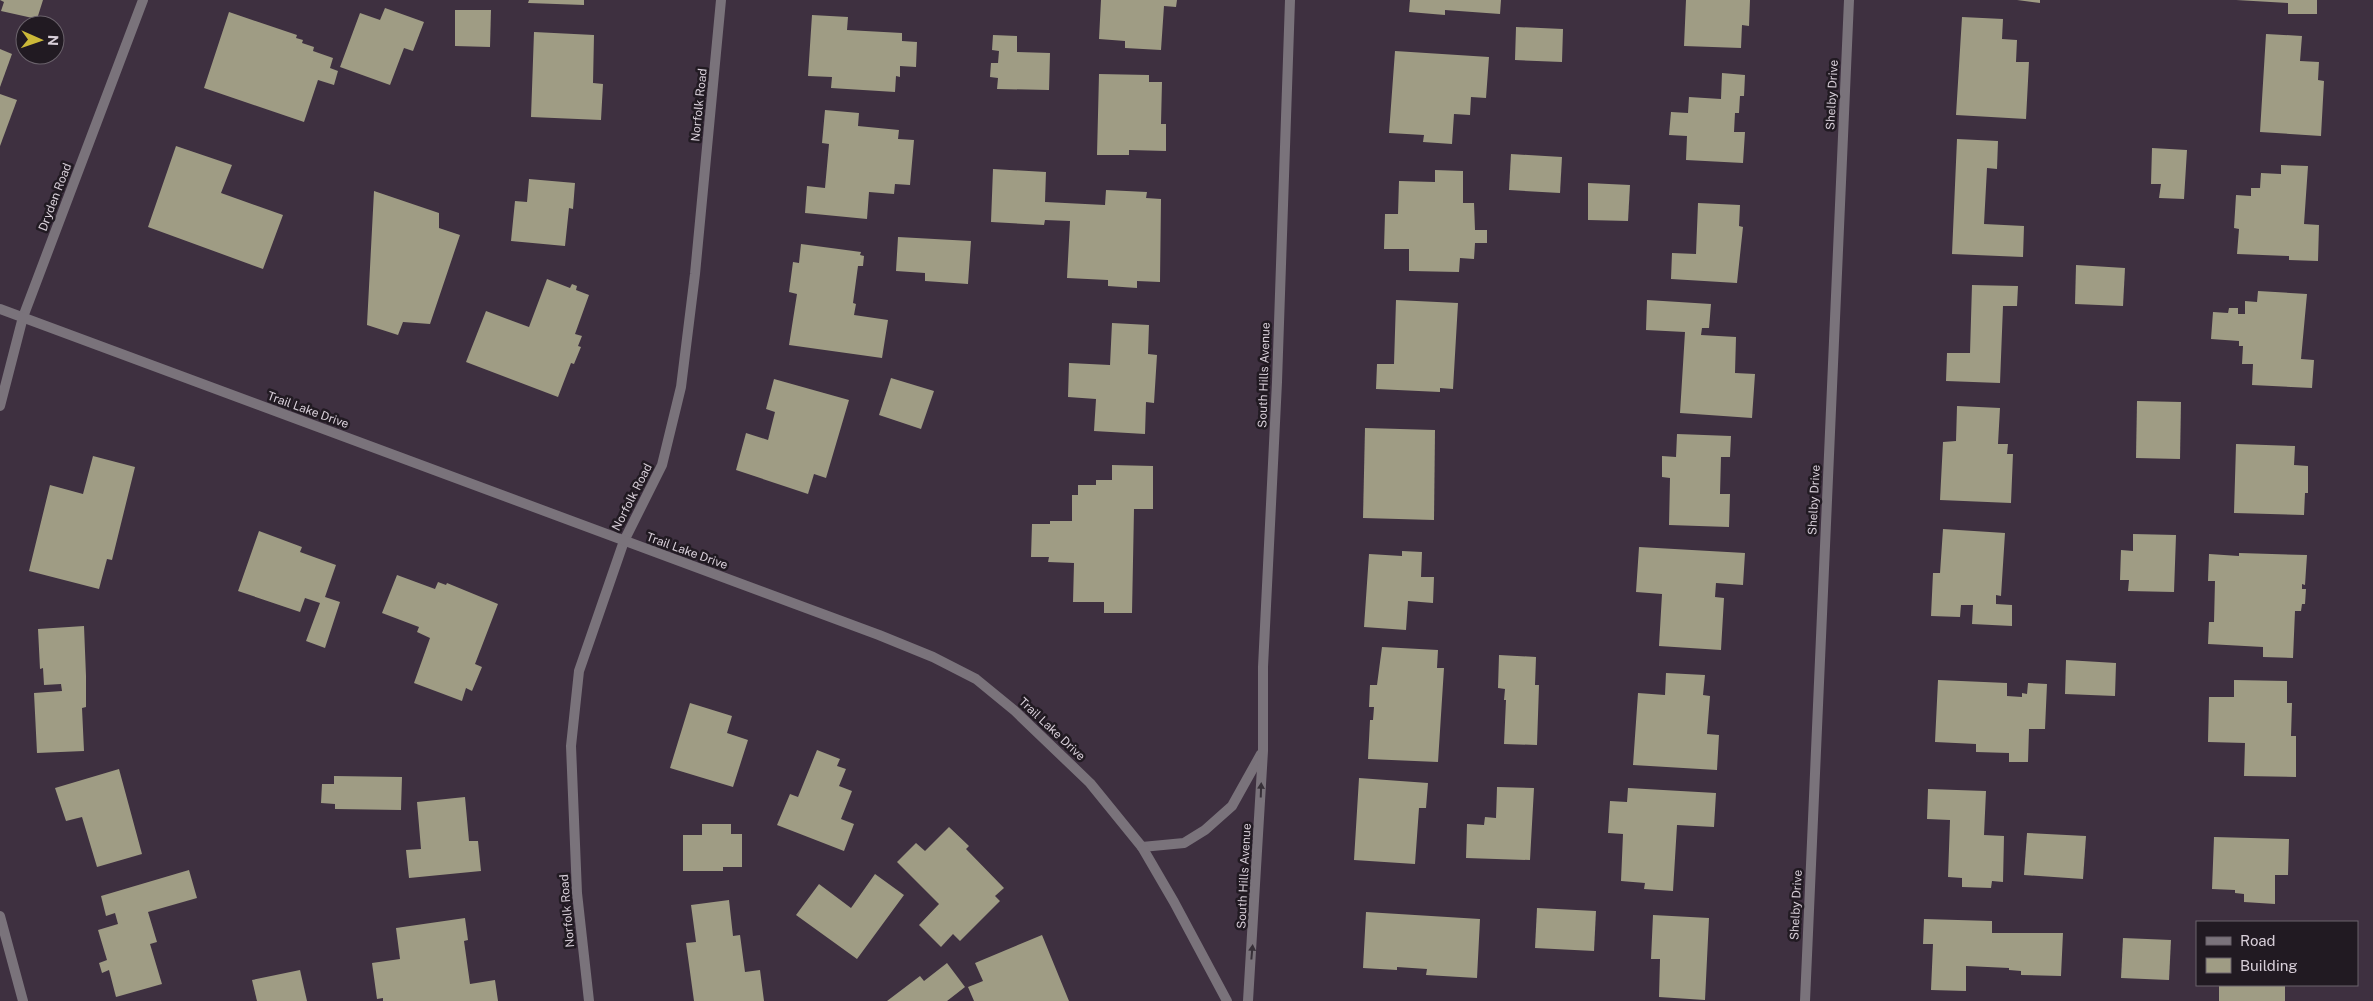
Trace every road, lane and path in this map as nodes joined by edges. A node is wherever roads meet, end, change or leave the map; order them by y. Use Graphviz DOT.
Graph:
graph roads {
  1 [pos="143,0"];
  2 [pos="721,0"];
  3 [pos="1290,0"];
  4 [pos="1849,0"];
  5 [pos="0,309"];
  6 [pos="23,317"];
  7 [pos="0,406"];
  8 [pos="624,541"];
  9 [pos="1263,751"];
  10 [pos="1142,847"];
  11 [pos="0,916"];
  12 [pos="23,1001"];
  13 [pos="590,1001"];
  14 [pos="1226,1001"];
  15 [pos="1248,1001"];
  16 [pos="1805,1001"];
  1 -- 6 [label="street, Dryden Road"];
  2 -- 8 [label="street, Norfolk Road"];
  3 -- 9 [label="street, South Hills Avenue"];
  4 -- 16 [label="street, Shelby Drive"];
  5 -- 6 [label="street, Trail Lake Drive"];
  6 -- 7 [label="street, Dryden Road"];
  6 -- 8 [label="street, Trail Lake Drive"];
  8 -- 10 [label="street, Trail Lake Drive"];
  8 -- 13 [label="street, Norfolk Road"];
  9 -- 10 [label="street, South Hills Avenue"];
  15 -- 9 [label="street, South Hills Avenue, one-way"];
  10 -- 14 [label="street, Trail Lake Drive"];
  11 -- 12 [label="street"];
}
